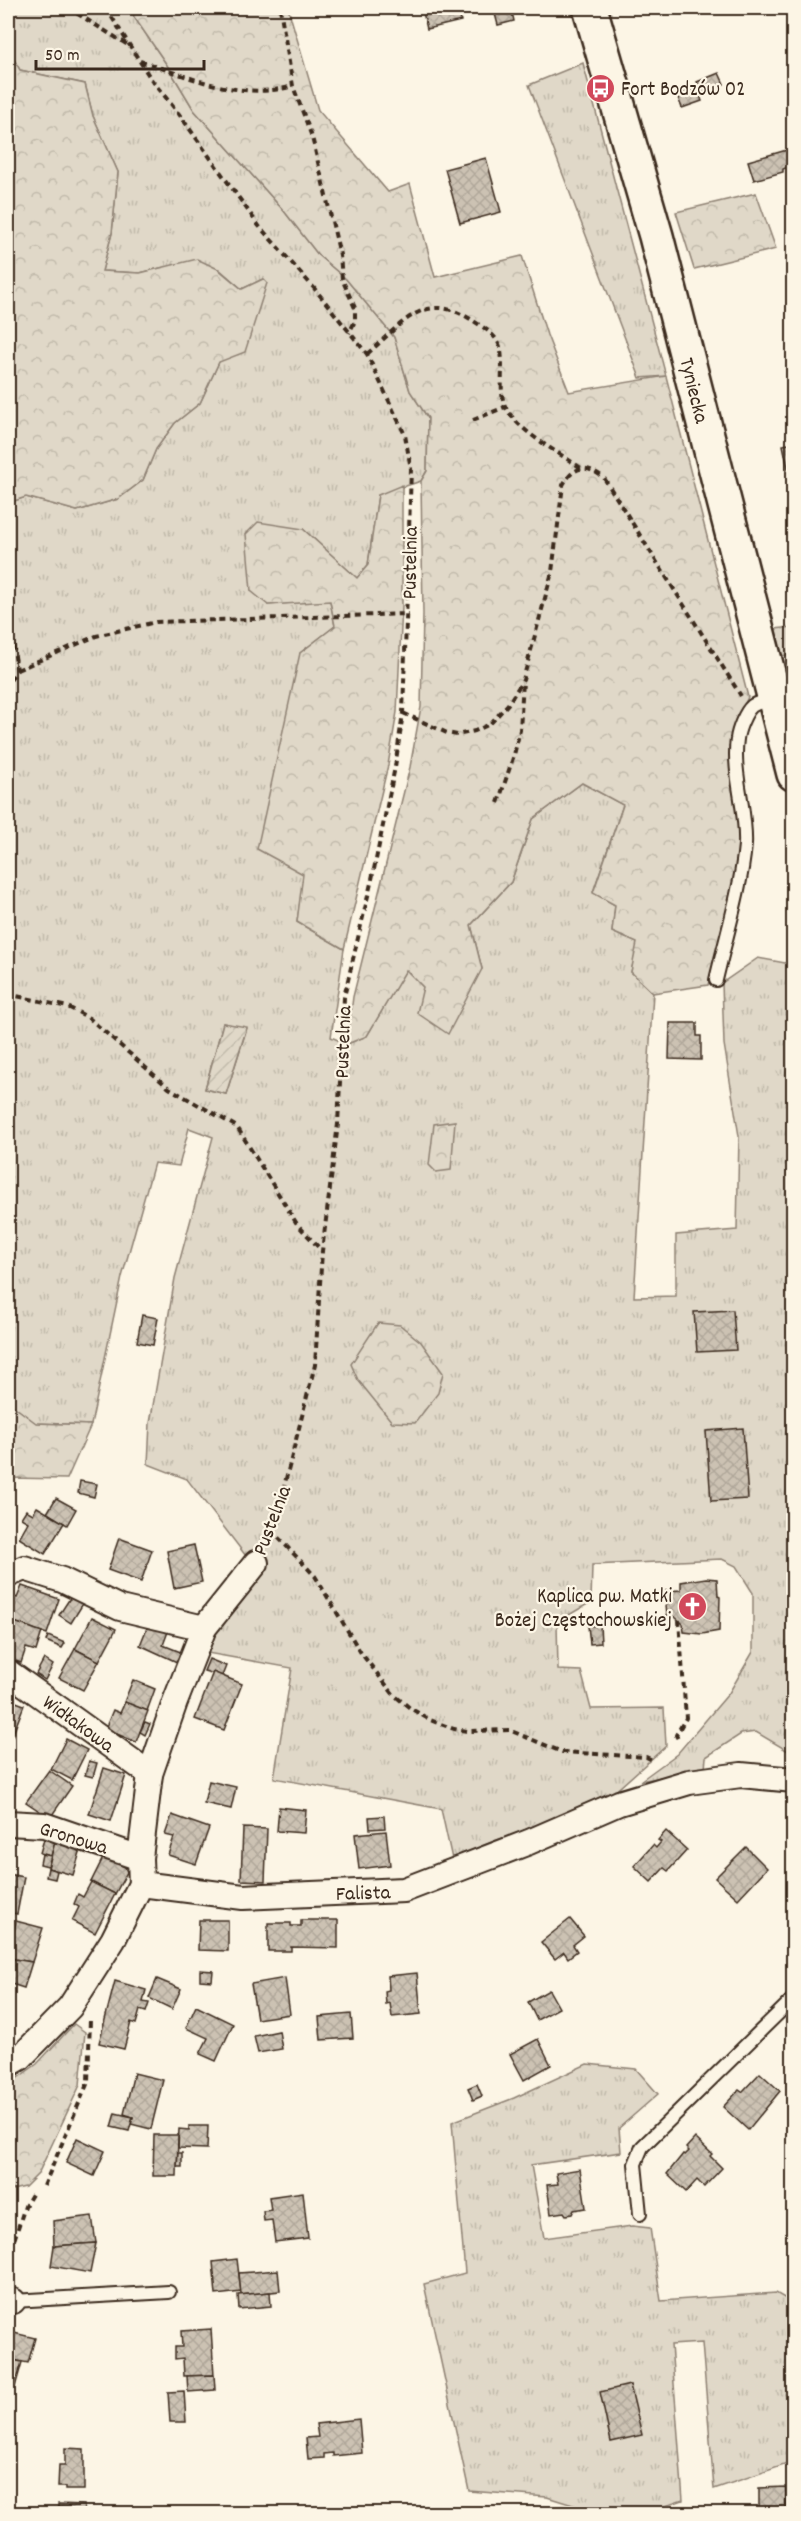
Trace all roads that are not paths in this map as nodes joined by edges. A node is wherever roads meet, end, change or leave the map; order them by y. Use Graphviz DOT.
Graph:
graph roads {
  1 [pos="590,8"];
  2 [pos="763,702"];
  3 [pos="794,774"];
  4 [pos="716,980"];
  5 [pos="256,1563"];
  6 [pos="8,1575"];
  7 [pos="204,1628"];
  8 [pos="8,1672"];
  9 [pos="150,1774"];
  10 [pos="794,1780"];
  11 [pos="8,1823"];
  12 [pos="140,1858"];
  13 [pos="141,1884"];
  14 [pos="794,1998"];
  15 [pos="8,2065"];
  16 [pos="640,2214"];
  17 [pos="169,2292"];
  18 [pos="10,2302"];
  1 -- 2 [label="street, Tyniecka"];
  2 -- 3 [label="street, Tyniecka"];
  2 -- 4 [label="lane"];
  5 -- 7 [label="street, Pustelnia"];
  6 -- 7 [label="street"];
  7 -- 9 [label="street, Pustelnia"];
  8 -- 9 [label="street, Widłakowa"];
  9 -- 12 [label="street, Pustelnia"];
  10 -- 13 [label="street, Falista"];
  11 -- 12 [label="street, Gronowa"];
  12 -- 13 [label="street, Pustelnia"];
  13 -- 15 [label="street"];
  14 -- 16 [label="lane"];
  17 -- 18 [label="lane"];
}
